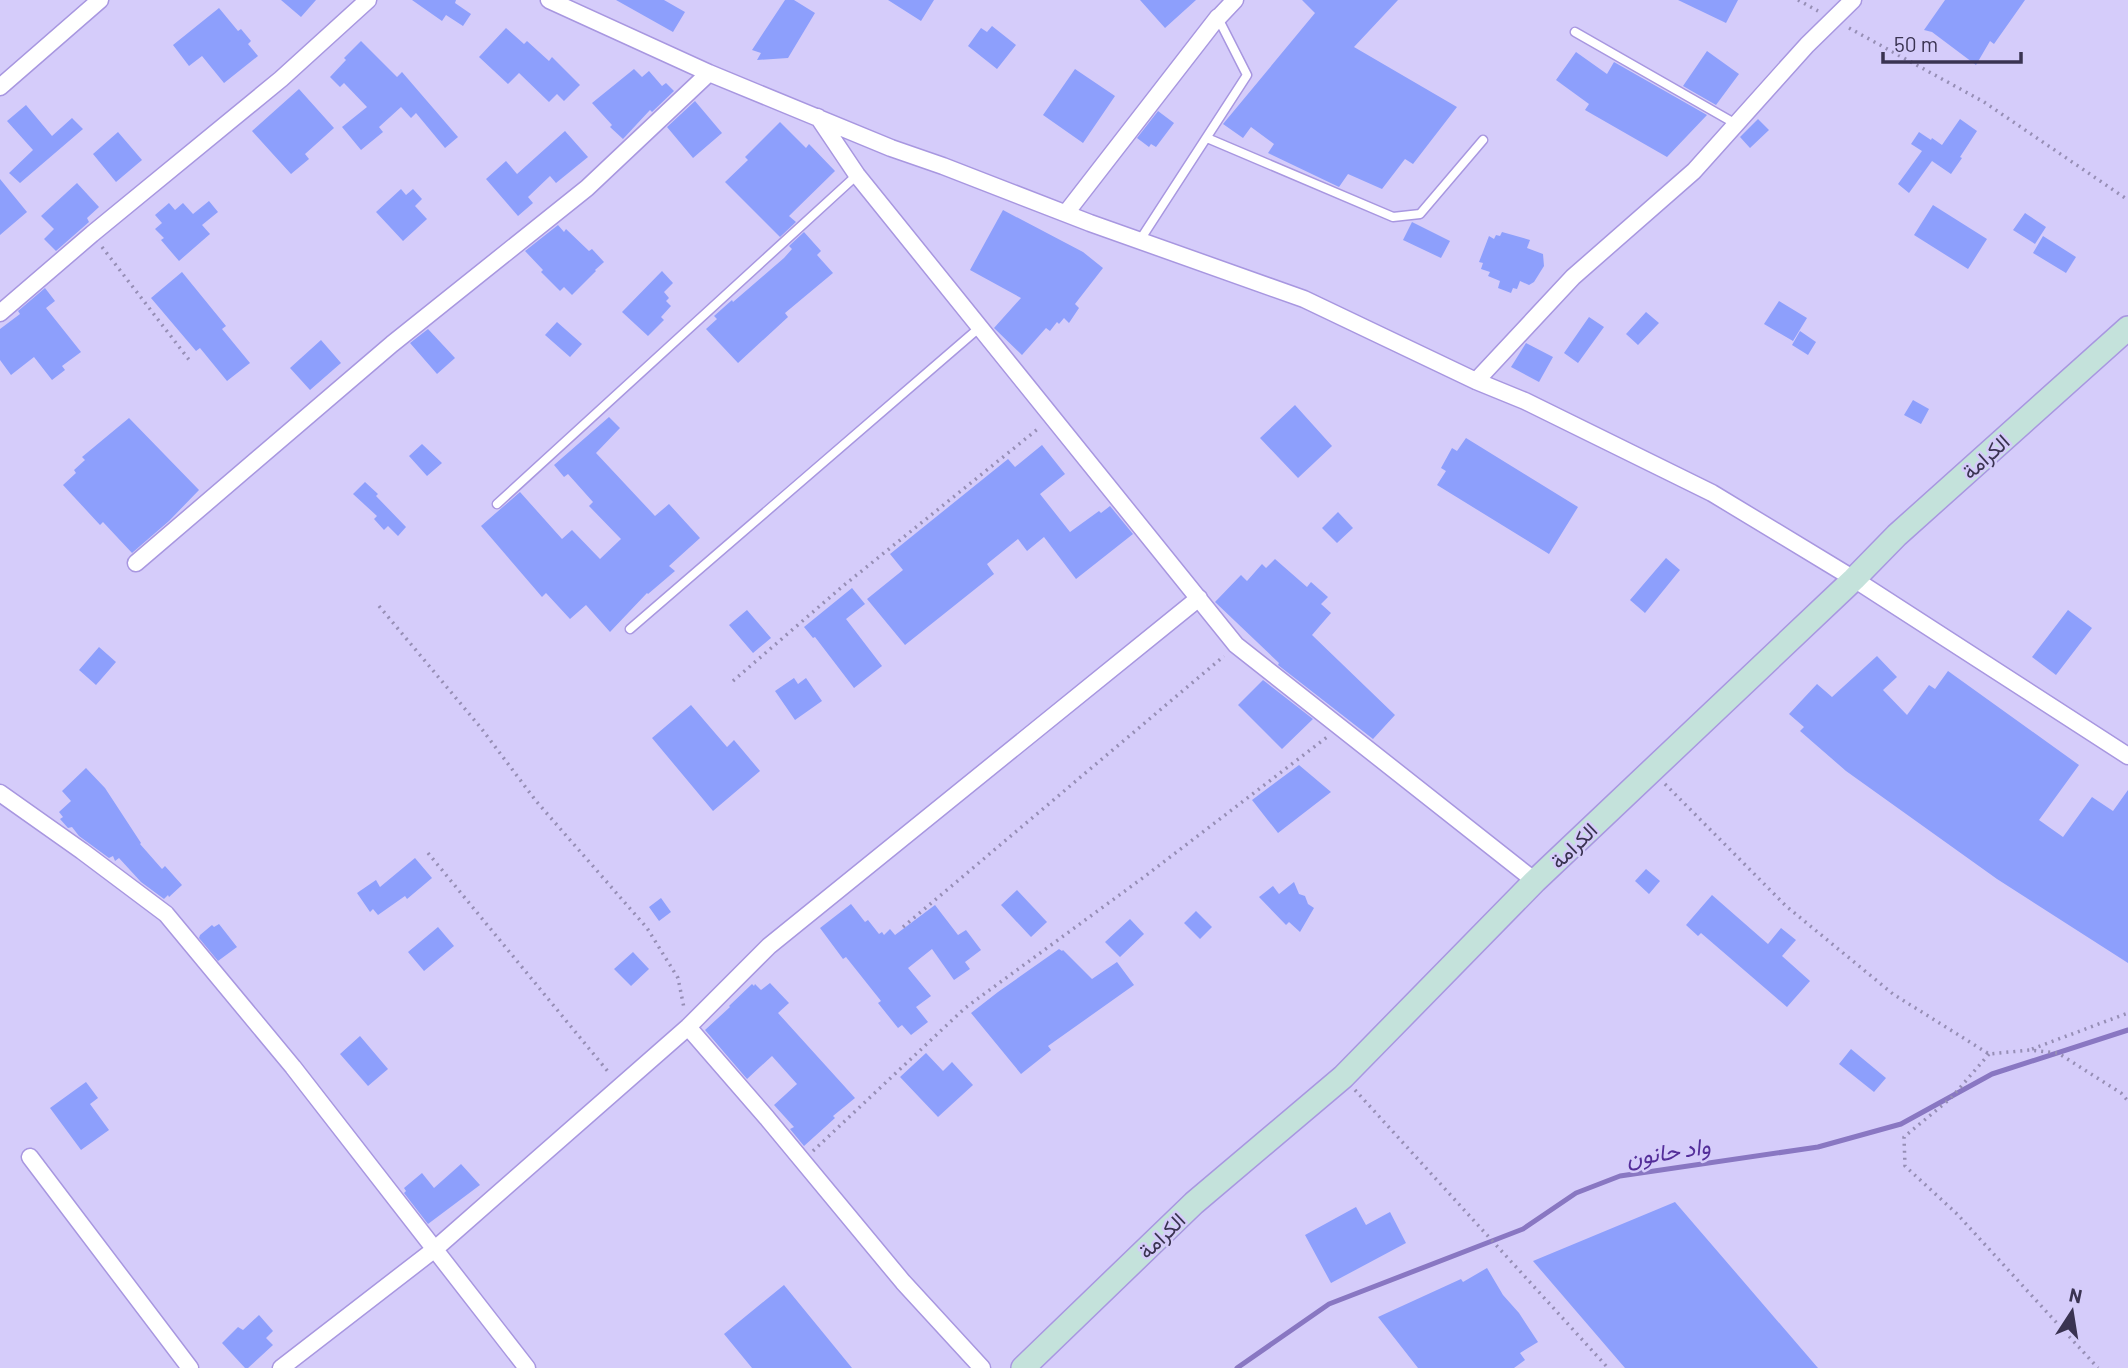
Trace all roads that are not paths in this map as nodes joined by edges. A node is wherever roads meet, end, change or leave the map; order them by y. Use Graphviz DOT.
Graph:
graph roads {
  1 [pos="100,0"];
  2 [pos="368,0"];
  3 [pos="549,0"];
  4 [pos="1235,0"];
  5 [pos="1853,0"];
  6 [pos="1218,18"];
  7 [pos="1575,32"];
  8 [pos="709,73"];
  9 [pos="0,87"];
  10 [pos="818,117"];
  11 [pos="1736,124"];
  12 [pos="1207,138"];
  13 [pos="1483,140"];
  14 [pos="857,175"];
  15 [pos="1066,213"];
  16 [pos="1140,240"];
  17 [pos="0,313"];
  18 [pos="979,328"];
  19 [pos="2128,328"];
  20 [pos="1476,381"];
  21 [pos="497,504"];
  22 [pos="135,563"];
  23 [pos="1854,579"];
  24 [pos="1199,598"];
  25 [pos="630,629"];
  26 [pos="2128,756"];
  27 [pos="0,793"];
  28 [pos="1535,881"];
  29 [pos="688,1027"];
  30 [pos="30,1157"];
  31 [pos="435,1248"];
  32 [pos="190,1368"];
  33 [pos="281,1368"];
  34 [pos="527,1368"];
  35 [pos="982,1368"];
  36 [pos="1023,1368"];
  1 -- 9 [label="street"];
  2 -- 17 [label="street"];
  3 -- 8 [label="street"];
  4 -- 6 [label="street"];
  5 -- 11 [label="street"];
  6 -- 12 [label="lane"];
  6 -- 15 [label="street"];
  7 -- 11 [label="lane"];
  8 -- 10 [label="street"];
  8 -- 22 [label="street"];
  10 -- 14 [label="street"];
  10 -- 15 [label="street"];
  11 -- 20 [label="street"];
  12 -- 13 [label="lane"];
  12 -- 16 [label="lane"];
  14 -- 18 [label="street"];
  14 -- 21 [label="lane"];
  15 -- 16 [label="street"];
  16 -- 20 [label="street"];
  18 -- 24 [label="street"];
  18 -- 25 [label="lane"];
  19 -- 23 [label="main road, الكرامة"];
  20 -- 23 [label="street"];
  23 -- 26 [label="street"];
  23 -- 28 [label="main road, الكرامة"];
  24 -- 28 [label="street"];
  24 -- 29 [label="street"];
  27 -- 31 [label="street"];
  28 -- 36 [label="main road, الكرامة"];
  29 -- 31 [label="street"];
  29 -- 35 [label="street"];
  30 -- 32 [label="street"];
  31 -- 33 [label="street"];
  31 -- 34 [label="street"];
}
